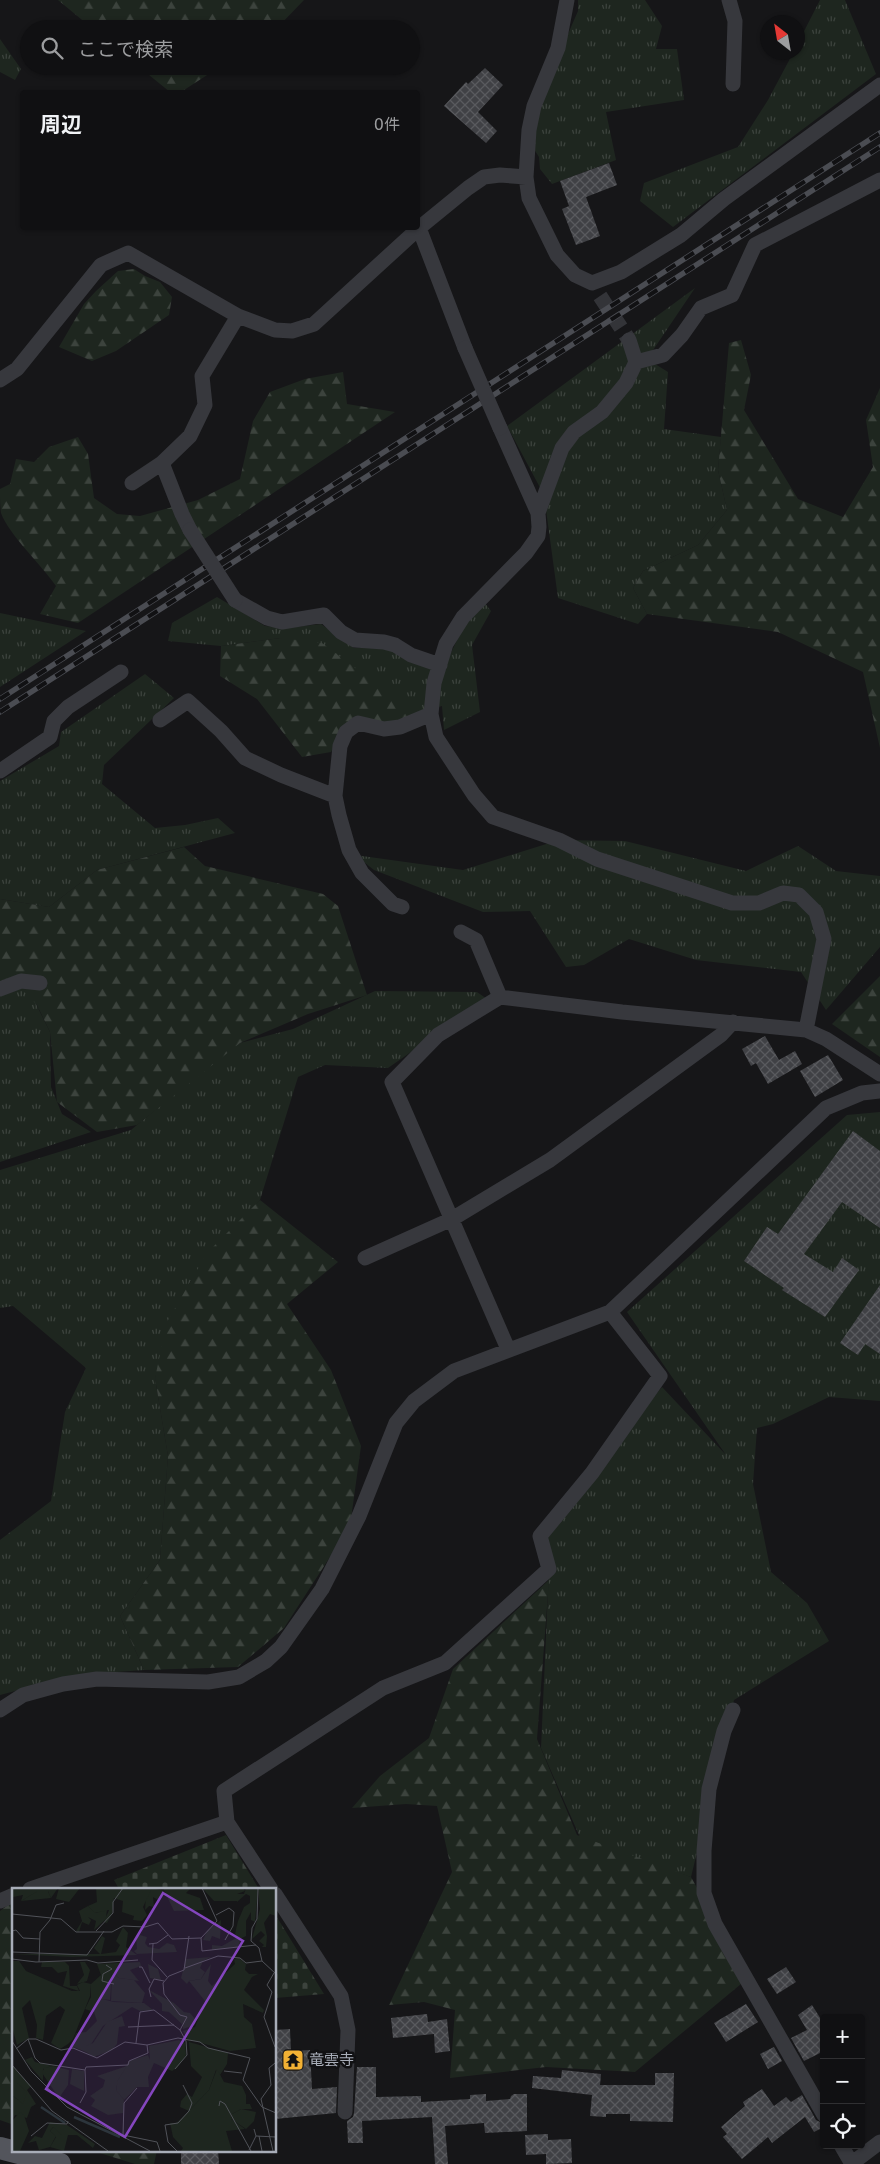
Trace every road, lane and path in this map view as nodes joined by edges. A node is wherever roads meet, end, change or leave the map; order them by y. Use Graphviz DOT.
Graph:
graph roads {
  1 [pos="567,0"];
  2 [pos="729,0"];
  3 [pos="733,84"];
  4 [pos="880,85"];
  5 [pos="526,177"];
  6 [pos="880,180"];
  7 [pos="420,226"];
  8 [pos="416,230"];
  9 [pos="419,230"];
  10 [pos="238,316"];
  11 [pos="629,340"];
  12 [pos="636,362"];
  13 [pos="0,380"];
  14 [pos="162,463"];
  15 [pos="132,483"];
  16 [pos="538,513"];
  17 [pos="440,665"];
  18 [pos="121,672"];
  19 [pos="431,714"];
  20 [pos="160,720"];
  21 [pos="0,771"];
  22 [pos="335,796"];
  23 [pos="402,908"];
  24 [pos="461,932"];
  25 [pos="40,983"];
  26 [pos="0,989"];
  27 [pos="500,998"];
  28 [pos="733,1022"];
  29 [pos="806,1030"];
  30 [pos="880,1074"];
  31 [pos="880,1090"];
  32 [pos="452,1219"];
  33 [pos="365,1258"];
  34 [pos="610,1312"];
  35 [pos="508,1349"];
  36 [pos="0,1710"];
  37 [pos="733,1710"];
  38 [pos="227,1822"];
  39 [pos="33,1888"];
  40 [pos="271,1888"];
  41 [pos="12,1895"];
  42 [pos="276,1896"];
  43 [pos="0,1901"];
  44 [pos="820,2108"];
  45 [pos="345,2112"];
  46 [pos="880,2142"];
  47 [pos="843,2149"];
  48 [pos="15,2152"];
  49 [pos="60,2164"];
  50 [pos="851,2164"];
  1 -- 5 [label="street"];
  2 -- 3 [label="street"];
  4 -- 5 [label="street"];
  5 -- 7 [label="street"];
  6 -- 12 [label="street"];
  8 -- 10 [label="street"];
  9 -- 16 [label="street, bridge"];
  10 -- 13 [label="street"];
  10 -- 14 [label="street"];
  11 -- 12 [label="street"];
  12 -- 16 [label="street"];
  14 -- 15 [label="street"];
  14 -- 17 [label="street, bridge"];
  16 -- 17 [label="street"];
  17 -- 19 [label="street"];
  18 -- 21 [label="street"];
  19 -- 22 [label="street"];
  19 -- 29 [label="street"];
  20 -- 22 [label="street"];
  22 -- 23 [label="street"];
  24 -- 27 [label="street"];
  25 -- 26 [label="street"];
  27 -- 28 [label="street"];
  27 -- 32 [label="street"];
  28 -- 29 [label="street"];
  28 -- 32 [label="street"];
  29 -- 30 [label="street"];
  31 -- 34 [label="street"];
  32 -- 33 [label="street"];
  32 -- 35 [label="street"];
  34 -- 35 [label="street"];
  34 -- 38 [label="street"];
  35 -- 36 [label="street"];
  37 -- 44 [label="street"];
  38 -- 39 [label="street"];
  38 -- 40 [label="street"];
  41 -- 43 [label="street"];
  42 -- 45 [label="street"];
  46 -- 50 [label="street"];
  47 -- 50 [label="street"];
  48 -- 49 [label="main road"];
}
